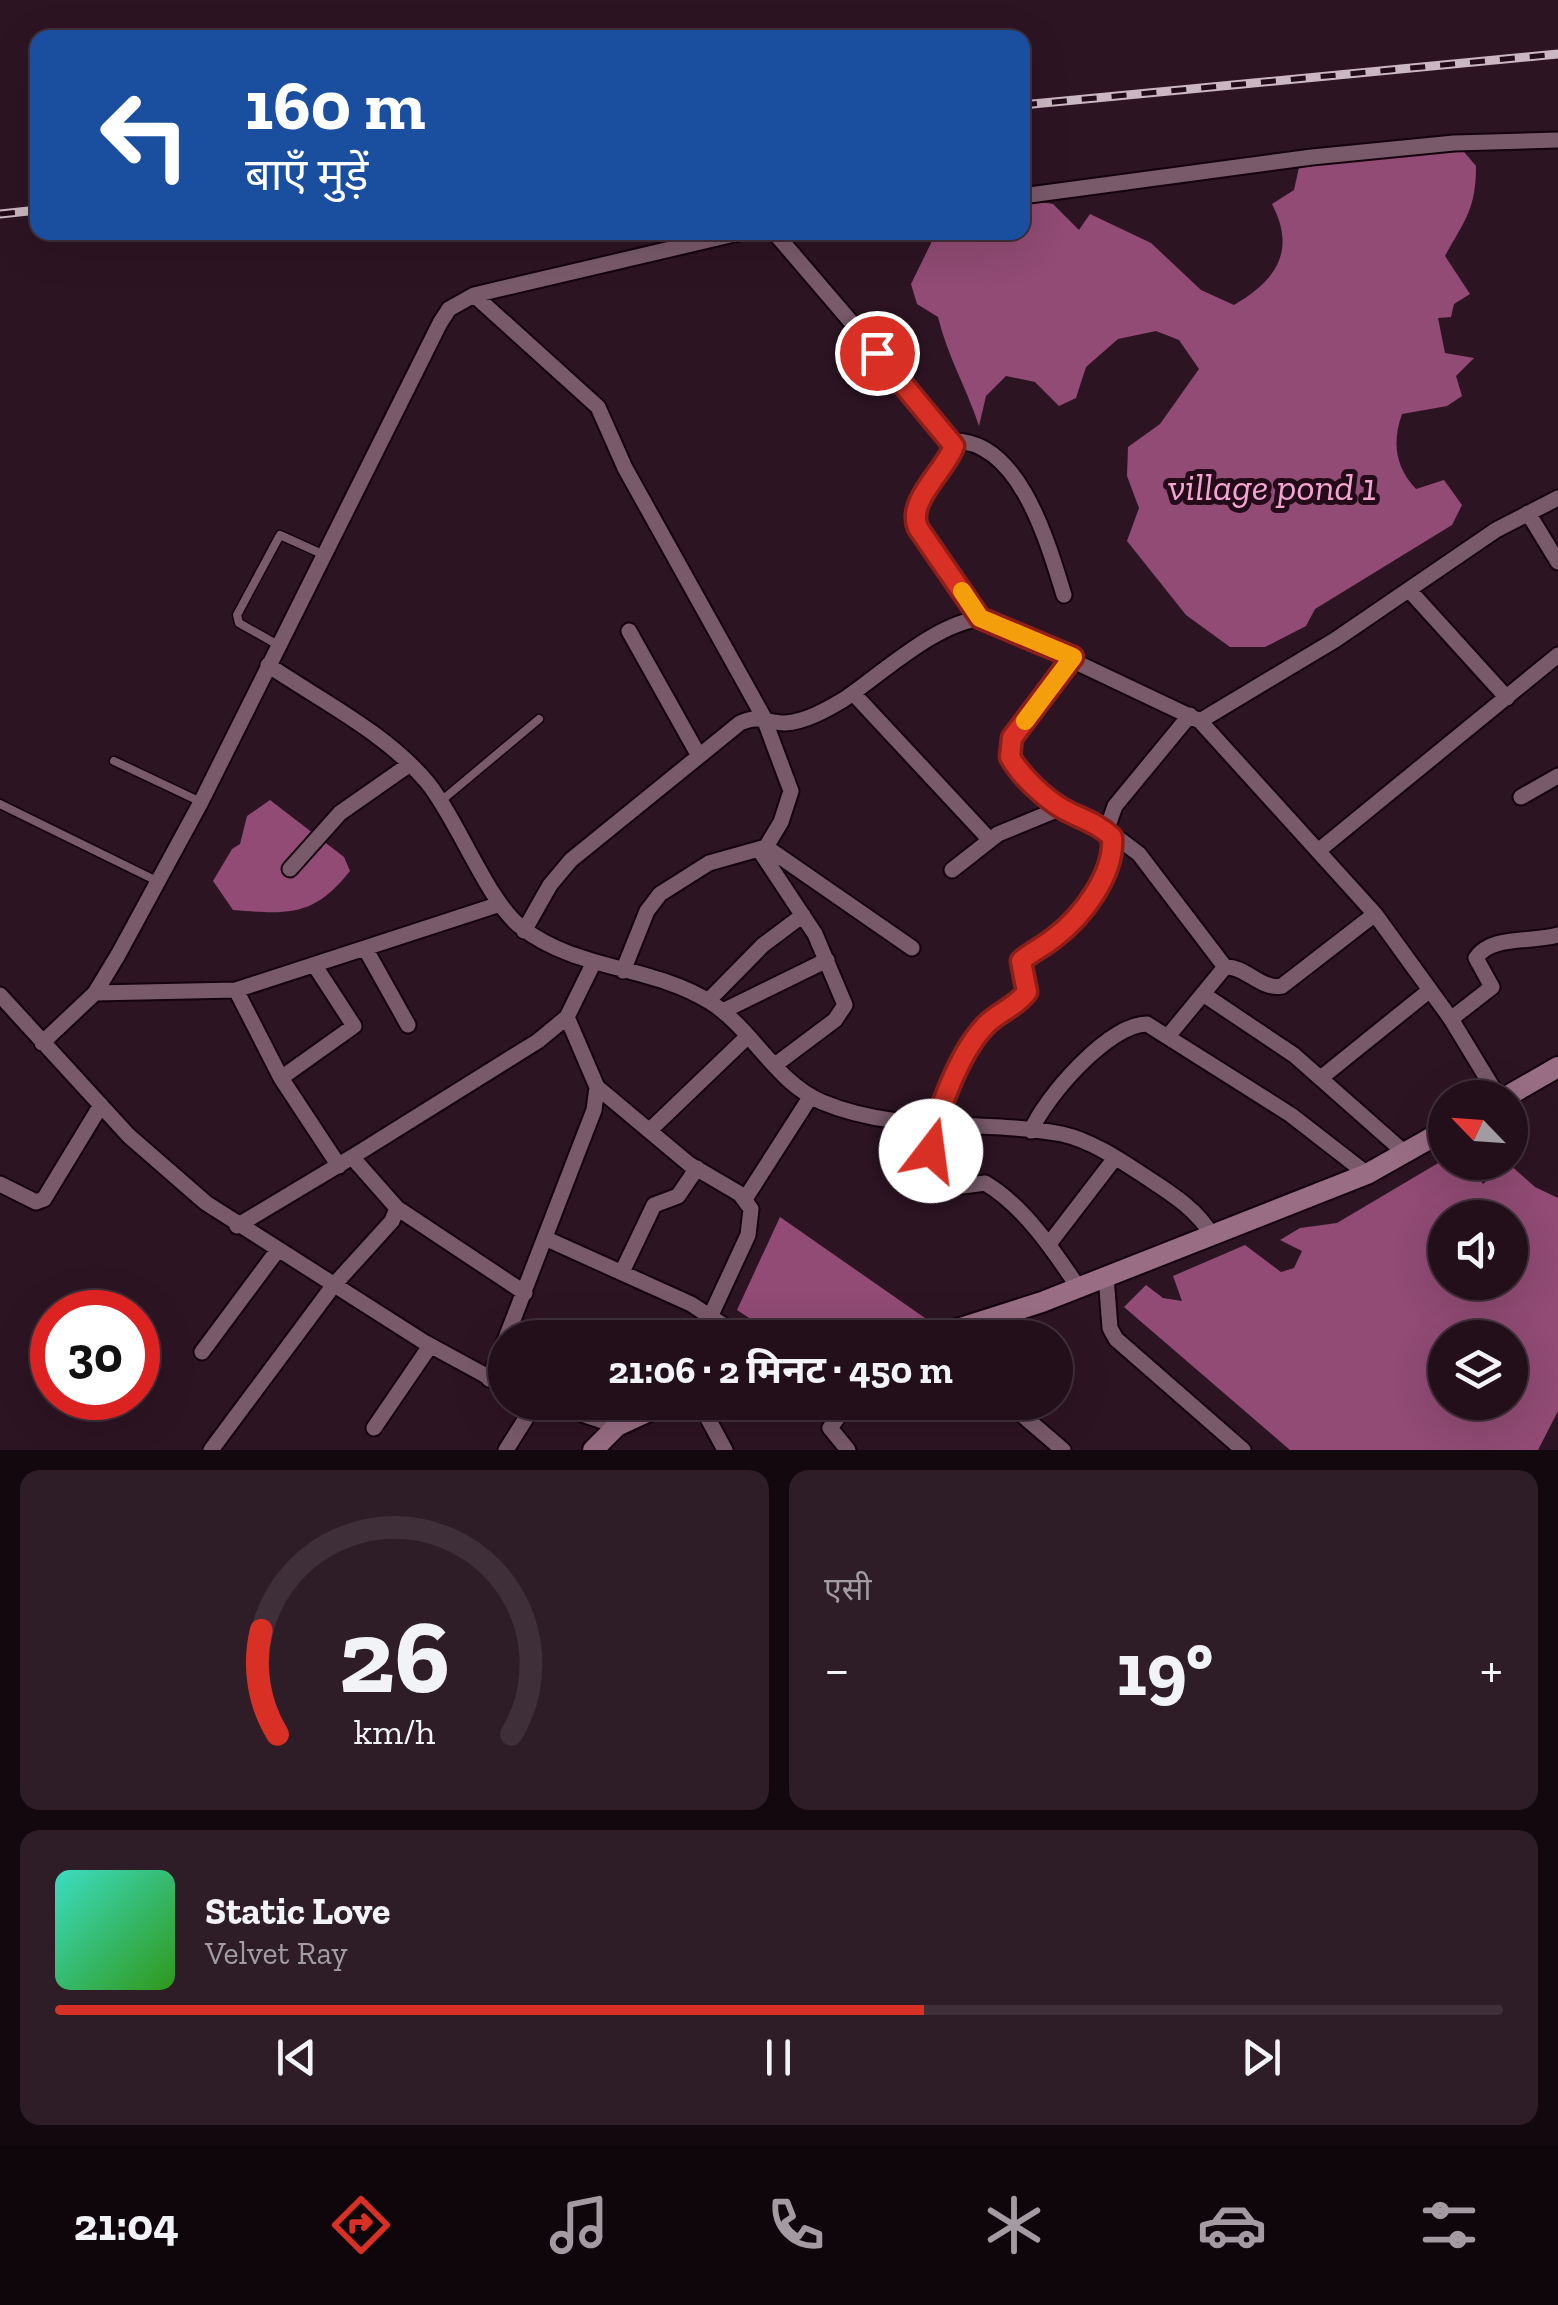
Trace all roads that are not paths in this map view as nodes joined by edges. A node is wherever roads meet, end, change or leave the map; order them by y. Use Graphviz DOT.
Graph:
graph roads {
  1 [pos="1558,140"];
  2 [pos="1030,195"];
  3 [pos="710,240"];
  4 [pos="781,240"];
  5 [pos="474,295"];
  6 [pos="952,441"];
  7 [pos="1558,498"];
  8 [pos="1528,513"];
  9 [pos="322,554"];
  10 [pos="1558,562"];
  11 [pos="1410,591"];
  12 [pos="1064,595"];
  13 [pos="980,618"];
  14 [pos="629,630"];
  15 [pos="278,645"];
  16 [pos="1558,655"];
  17 [pos="1073,657"];
  18 [pos="268,666"];
  19 [pos="853,693"];
  20 [pos="1506,698"];
  21 [pos="763,716"];
  22 [pos="1195,718"];
  23 [pos="539,719"];
  24 [pos="699,756"];
  25 [pos="114,761"];
  26 [pos="410,764"];
  27 [pos="1558,776"];
  28 [pos="1521,797"];
  29 [pos="441,801"];
  30 [pos="201,802"];
  31 [pos="0,804"];
  32 [pos="1064,809"];
  33 [pos="1112,837"];
  34 [pos="988,840"];
  35 [pos="763,849"];
  36 [pos="1318,852"];
  37 [pos="290,869"];
  38 [pos="952,870"];
  39 [pos="159,882"];
  40 [pos="500,904"];
  41 [pos="1375,914"];
  42 [pos="803,915"];
  43 [pos="524,930"];
  44 [pos="1558,935"];
  45 [pos="365,948"];
  46 [pos="912,948"];
  47 [pos="827,960"];
  48 [pos="594,964"];
  49 [pos="315,966"];
  50 [pos="1225,967"];
  51 [pos="622,971"];
  52 [pos="236,990"];
  53 [pos="1430,990"];
  54 [pos="96,993"];
  55 [pos="0,994"];
  56 [pos="1202,994"];
  57 [pos="708,1001"];
  58 [pos="722,1012"];
  59 [pos="567,1017"];
  60 [pos="1451,1019"];
  61 [pos="408,1025"];
  62 [pos="1169,1035"];
  63 [pos="748,1036"];
  64 [pos="42,1043"];
  65 [pos="775,1066"];
  66 [pos="1558,1067"];
  67 [pos="1322,1077"];
  68 [pos="281,1078"];
  69 [pos="1490,1080"];
  70 [pos="1528,1084"];
  71 [pos="596,1087"];
  72 [pos="811,1096"];
  73 [pos="102,1105"];
  74 [pos="940,1124"];
  75 [pos="650,1130"];
  76 [pos="1031,1130"];
  77 [pos="1428,1139"];
  78 [pos="1405,1152"];
  79 [pos="1115,1158"];
  80 [pos="346,1162"];
  81 [pos="696,1168"];
  82 [pos="1366,1174"];
  83 [pos="0,1184"];
  84 [pos="745,1199"];
  85 [pos="397,1208"];
  86 [pos="238,1226"];
  87 [pos="1211,1234"];
  88 [pos="547,1239"];
  89 [pos="1049,1244"];
  90 [pos="277,1250"];
  91 [pos="622,1272"];
  92 [pos="1106,1276"];
  93 [pos="333,1286"];
  94 [pos="1078,1288"];
  95 [pos="525,1292"];
  96 [pos="711,1315"];
  97 [pos="514,1320"];
  98 [pos="718,1320"];
  99 [pos="991,1320"];
  100 [pos="430,1346"];
  101 [pos="202,1352"];
  102 [pos="488,1378"];
  103 [pos="525,1420"];
  104 [pos="599,1420"];
  105 [pos="630,1420"];
  106 [pos="709,1420"];
  107 [pos="836,1420"];
  108 [pos="1027,1420"];
  109 [pos="617,1426"];
  110 [pos="374,1428"];
  111 [pos="211,1450"];
  112 [pos="506,1450"];
  113 [pos="594,1450"];
  114 [pos="725,1450"];
  115 [pos="847,1450"];
  116 [pos="1063,1450"];
  117 [pos="1243,1450"];
  1 -- 2 [label="street"];
  3 -- 5 [label="street"];
  4 -- 6 [label="street"];
  5 -- 9 [label="street"];
  5 -- 21 [label="street"];
  6 -- 12 [label="street"];
  6 -- 13 [label="street"];
  7 -- 8 [label="street"];
  8 -- 10 [label="street"];
  8 -- 11 [label="street"];
  9 -- 15 [label="street"];
  9 -- 15 [label="lane"];
  11 -- 20 [label="street"];
  11 -- 22 [label="street"];
  13 -- 17 [label="street"];
  13 -- 19 [label="street"];
  14 -- 24 [label="street"];
  15 -- 18 [label="street"];
  16 -- 20 [label="street"];
  17 -- 22 [label="street"];
  17 -- 32 [label="street"];
  18 -- 26 [label="street"];
  18 -- 30 [label="street"];
  19 -- 21 [label="street"];
  19 -- 34 [label="street"];
  20 -- 36 [label="street"];
  21 -- 24 [label="street"];
  21 -- 35 [label="street"];
  22 -- 33 [label="street"];
  22 -- 36 [label="street"];
  23 -- 29 [label="lane"];
  24 -- 43 [label="street"];
  25 -- 30 [label="lane"];
  26 -- 29 [label="street"];
  26 -- 37 [label="street"];
  27 -- 28 [label="street"];
  29 -- 40 [label="street"];
  30 -- 39 [label="street"];
  31 -- 39 [label="lane"];
  32 -- 33 [label="street"];
  32 -- 34 [label="street"];
  33 -- 50 [label="street"];
  33 -- 74 [label="street"];
  34 -- 38 [label="street"];
  35 -- 42 [label="street"];
  35 -- 46 [label="street"];
  35 -- 51 [label="street"];
  36 -- 41 [label="street"];
  39 -- 54 [label="street"];
  40 -- 43 [label="street"];
  40 -- 45 [label="street"];
  41 -- 50 [label="street"];
  41 -- 53 [label="street"];
  42 -- 47 [label="street"];
  42 -- 57 [label="street"];
  43 -- 48 [label="street"];
  44 -- 60 [label="street"];
  45 -- 49 [label="street"];
  45 -- 61 [label="street"];
  47 -- 58 [label="street"];
  47 -- 65 [label="street"];
  48 -- 51 [label="street"];
  48 -- 59 [label="street"];
  49 -- 52 [label="street"];
  49 -- 68 [label="street"];
  50 -- 56 [label="street"];
  51 -- 57 [label="street"];
  52 -- 54 [label="street"];
  52 -- 68 [label="street"];
  53 -- 60 [label="street"];
  53 -- 67 [label="street"];
  54 -- 64 [label="street"];
  55 -- 64 [label="street"];
  56 -- 62 [label="street"];
  56 -- 67 [label="street"];
  57 -- 58 [label="street"];
  58 -- 63 [label="street"];
  59 -- 71 [label="street"];
  59 -- 80 [label="street"];
  60 -- 69 [label="street"];
  62 -- 76 [label="street"];
  62 -- 82 [label="street"];
  63 -- 65 [label="street"];
  63 -- 75 [label="street"];
  64 -- 73 [label="street"];
  65 -- 72 [label="street"];
  66 -- 70 [label="street"];
  67 -- 78 [label="street"];
  68 -- 80 [label="street"];
  71 -- 75 [label="street"];
  71 -- 88 [label="street"];
  72 -- 74 [label="street"];
  72 -- 84 [label="street"];
  73 -- 83 [label="street"];
  73 -- 86 [label="street"];
  74 -- 76 [label="street"];
  74 -- 89 [label="street"];
  75 -- 81 [label="street"];
  76 -- 79 [label="street"];
  77 -- 78 [label="street"];
  78 -- 82 [label="street"];
  79 -- 87 [label="street"];
  79 -- 89 [label="street"];
  80 -- 85 [label="street"];
  80 -- 86 [label="street"];
  81 -- 84 [label="street"];
  81 -- 91 [label="street"];
  82 -- 87 [label="street"];
  84 -- 96 [label="street"];
  85 -- 93 [label="street"];
  85 -- 95 [label="street"];
  86 -- 90 [label="street"];
  87 -- 92 [label="street"];
  88 -- 91 [label="street"];
  88 -- 95 [label="street"];
  89 -- 94 [label="street"];
  90 -- 93 [label="street"];
  90 -- 101 [label="street"];
  91 -- 96 [label="street"];
  92 -- 94 [label="street"];
  92 -- 117 [label="street"];
  93 -- 100 [label="street"];
  93 -- 111 [label="street"];
  94 -- 99 [label="street"];
  95 -- 97 [label="street"];
  96 -- 98 [label="street"];
  100 -- 102 [label="street"];
  100 -- 110 [label="street"];
  103 -- 112 [label="street"];
  104 -- 109 [label="street"];
  105 -- 109 [label="street"];
  106 -- 114 [label="street"];
  107 -- 115 [label="street"];
  108 -- 116 [label="street"];
  109 -- 113 [label="street"];
}
